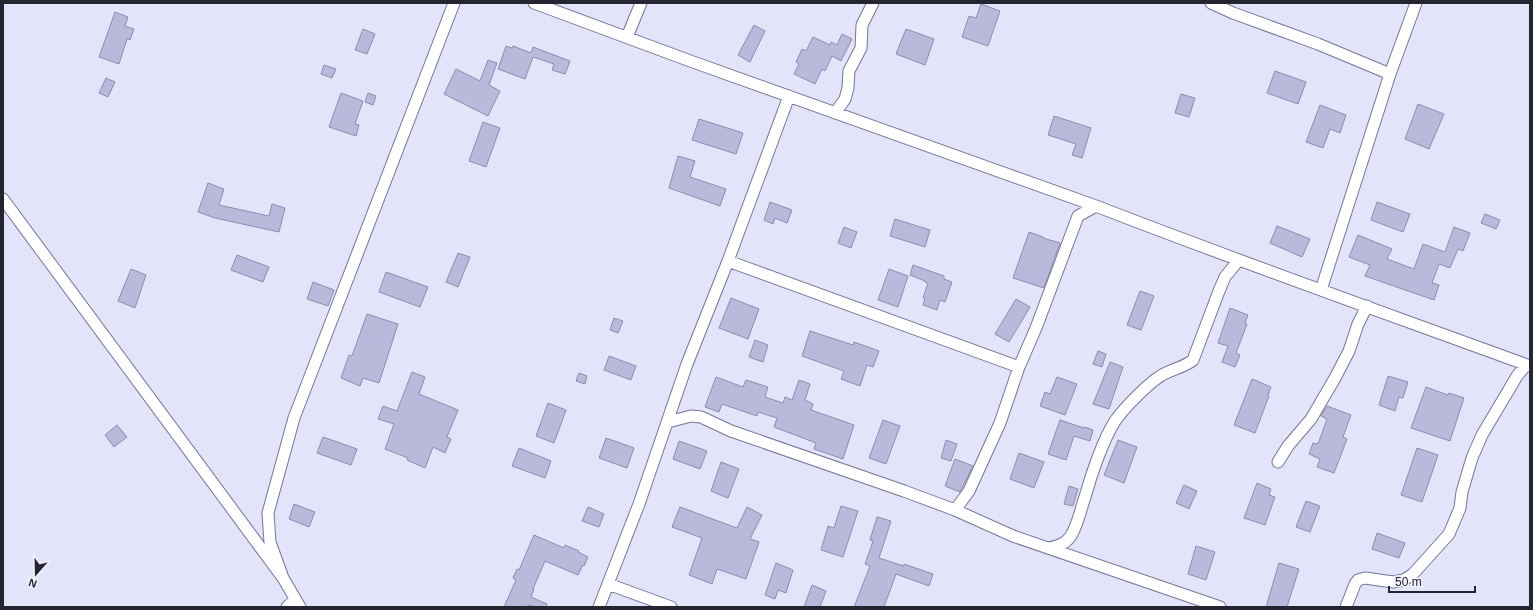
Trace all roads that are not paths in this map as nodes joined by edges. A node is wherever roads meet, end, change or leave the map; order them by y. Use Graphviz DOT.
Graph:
graph roads {
  1 [pos="454,3"];
  2 [pos="534,3"];
  3 [pos="641,3"];
  4 [pos="873,3"];
  5 [pos="1211,3"];
  6 [pos="1416,3"];
  7 [pos="627,37"];
  8 [pos="1390,74"];
  9 [pos="789,96"];
  10 [pos="835,113"];
  11 [pos="3,199"];
  12 [pos="1096,206"];
  13 [pos="728,261"];
  14 [pos="1238,261"];
  15 [pos="1321,290"];
  16 [pos="1366,306"];
  17 [pos="1528,365"];
  18 [pos="1019,367"];
  19 [pos="668,422"];
  20 [pos="1278,462"];
  21 [pos="955,510"];
  22 [pos="1049,548"];
  23 [pos="283,578"];
  24 [pos="608,584"];
  25 [pos="294,605"];
  26 [pos="599,607"];
  27 [pos="671,607"];
  28 [pos="1220,607"];
  29 [pos="1346,607"];
  1 -- 23 [label="street"];
  2 -- 7 [label="street"];
  3 -- 7 [label="street"];
  4 -- 10 [label="street"];
  5 -- 8 [label="street"];
  6 -- 8 [label="street"];
  7 -- 9 [label="street"];
  8 -- 15 [label="street"];
  9 -- 10 [label="street"];
  9 -- 13 [label="street"];
  10 -- 12 [label="street"];
  11 -- 23 [label="street"];
  12 -- 14 [label="street"];
  12 -- 18 [label="street"];
  13 -- 18 [label="street"];
  13 -- 19 [label="street"];
  14 -- 15 [label="street"];
  14 -- 22 [label="street"];
  15 -- 16 [label="street"];
  16 -- 17 [label="street"];
  16 -- 20 [label="street"];
  17 -- 29 [label="street"];
  18 -- 21 [label="street"];
  19 -- 21 [label="street"];
  19 -- 24 [label="street"];
  21 -- 22 [label="street"];
  22 -- 28 [label="street"];
  23 -- 25 [label="street"];
  24 -- 26 [label="street"];
  24 -- 27 [label="street"];
}
